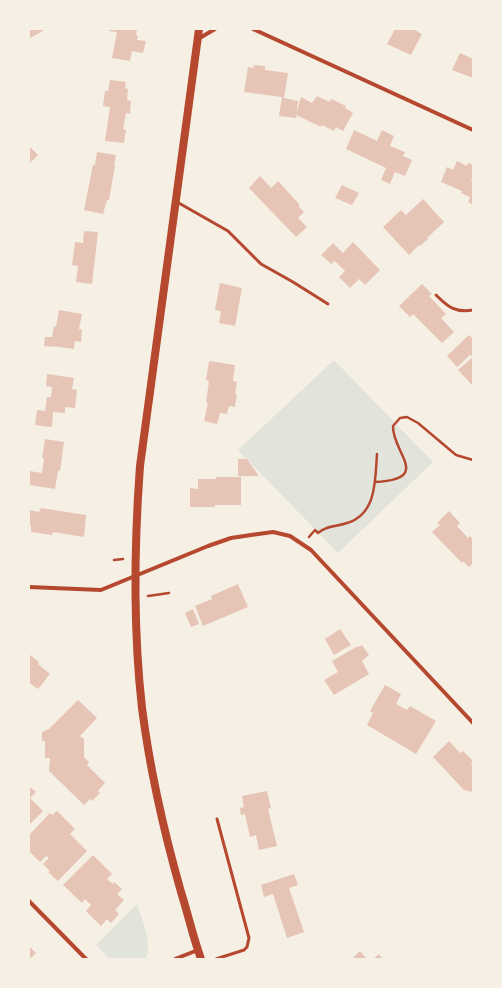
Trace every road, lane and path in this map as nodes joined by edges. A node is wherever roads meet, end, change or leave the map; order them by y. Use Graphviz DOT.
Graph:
graph roads {
  1 [pos="199,29"];
  2 [pos="215,29"];
  3 [pos="253,29"];
  4 [pos="198,39"];
  5 [pos="473,130"];
  6 [pos="175,202"];
  7 [pos="436,295"];
  8 [pos="328,304"];
  9 [pos="473,310"];
  10 [pos="377,454"];
  11 [pos="473,460"];
  12 [pos="375,482"];
  13 [pos="302,544"];
  14 [pos="135,575"];
  15 [pos="29,587"];
  16 [pos="170,593"];
  17 [pos="135,598"];
  18 [pos="473,723"];
  19 [pos="217,819"];
  20 [pos="29,901"];
  21 [pos="198,950"];
  22 [pos="86,959"];
  23 [pos="175,959"];
  24 [pos="201,959"];
  25 [pos="216,959"];
  1 -- 4 [label="main road"];
  2 -- 4 [label="street"];
  3 -- 5 [label="street"];
  4 -- 6 [label="main road"];
  6 -- 8 [label="lane"];
  6 -- 14 [label="main road"];
  7 -- 9 [label="lane"];
  10 -- 12 [label="path"];
  11 -- 12 [label="path"];
  12 -- 13 [label="path"];
  13 -- 14 [label="street"];
  13 -- 18 [label="street"];
  14 -- 15 [label="street"];
  14 -- 17 [label="main road"];
  16 -- 17 [label="path"];
  17 -- 21 [label="main road"];
  19 -- 25 [label="lane"];
  20 -- 22 [label="street"];
  21 -- 23 [label="street"];
  21 -- 24 [label="main road"];
}
